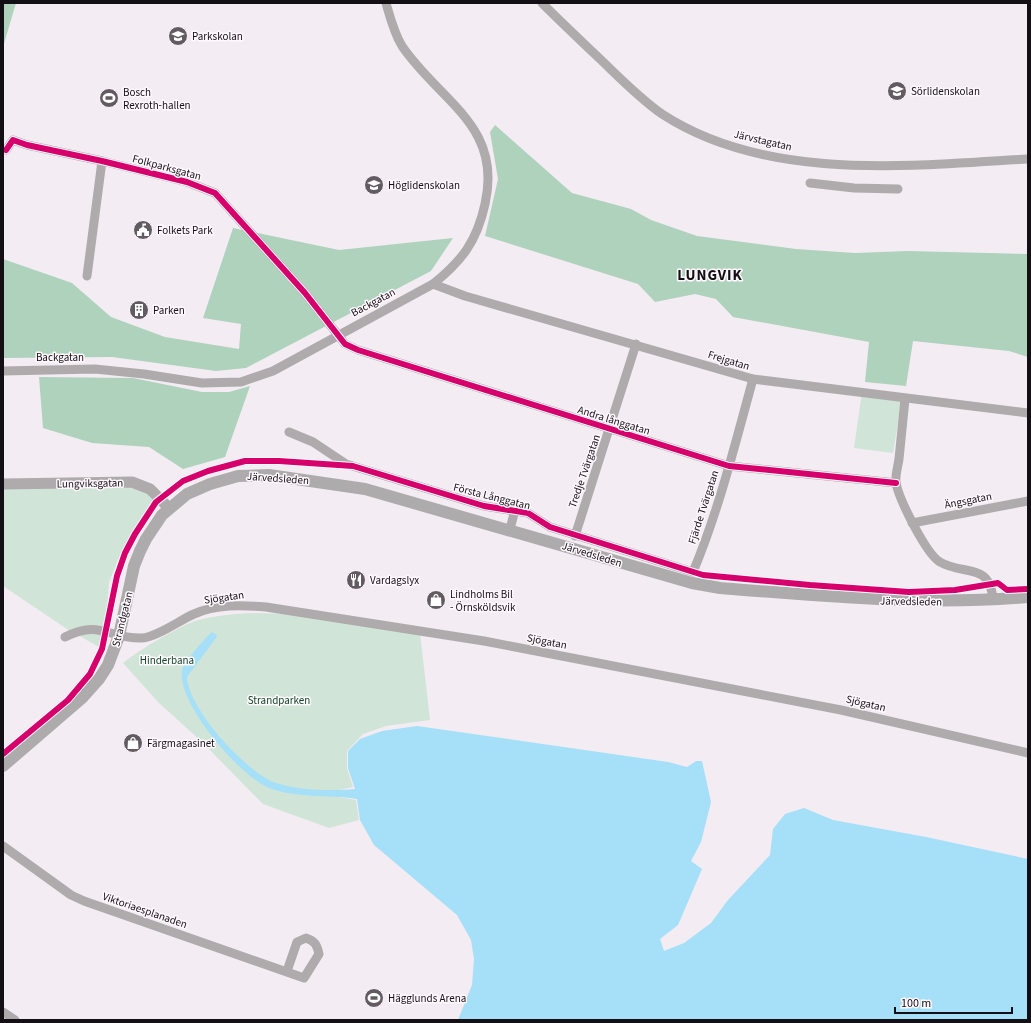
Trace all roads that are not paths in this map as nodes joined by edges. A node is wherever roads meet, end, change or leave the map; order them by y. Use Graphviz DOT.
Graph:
graph roads {
  1 [pos="386,3"];
  2 [pos="542,3"];
  3 [pos="6,150"];
  4 [pos="1028,159"];
  5 [pos="102,161"];
  6 [pos="810,183"];
  7 [pos="898,189"];
  8 [pos="87,276"];
  9 [pos="433,284"];
  10 [pos="338,334"];
  11 [pos="636,344"];
  12 [pos="3,371"];
  13 [pos="752,380"];
  14 [pos="905,398"];
  15 [pos="1028,413"];
  16 [pos="610,430"];
  17 [pos="289,432"];
  18 [pos="729,466"];
  19 [pos="896,483"];
  20 [pos="3,484"];
  21 [pos="1028,501"];
  22 [pos="169,508"];
  23 [pos="515,510"];
  24 [pos="912,523"];
  25 [pos="510,530"];
  26 [pos="575,536"];
  27 [pos="693,572"];
  28 [pos="1028,597"];
  29 [pos="993,600"];
  30 [pos="119,636"];
  31 [pos="65,637"];
  32 [pos="1028,753"];
  33 [pos="3,766"];
  34 [pos="4,847"];
  35 [pos="287,971"];
  36 [pos="3,1012"];
  37 [pos="15,1020"];
  1 -- 9 [label="street, Backgatan"];
  2 -- 4 [label="street, Järvstagatan"];
  3 -- 5 [label="street, Folkparksgatan"];
  5 -- 8 [label="street"];
  5 -- 10 [label="street, Folkparksgatan"];
  6 -- 7 [label="street"];
  9 -- 10 [label="street, Backgatan"];
  9 -- 11 [label="street, Frejgatan"];
  10 -- 12 [label="street, Backgatan"];
  10 -- 16 [label="street, Andra långgatan"];
  11 -- 13 [label="street, Frejgatan"];
  11 -- 16 [label="street, Tredje Tvärgatan"];
  13 -- 14 [label="street, Frejgatan"];
  13 -- 18 [label="street, Fjärde Tvärgatan"];
  14 -- 15 [label="street, Frejgatan"];
  14 -- 19 [label="street"];
  16 -- 18 [label="street, Andra långgatan"];
  16 -- 26 [label="street, Tredje Tvärgatan"];
  17 -- 23 [label="street, Första Långgatan"];
  18 -- 19 [label="street, Andra långgatan"];
  18 -- 27 [label="street, Fjärde Tvärgatan"];
  19 -- 24 [label="street"];
  20 -- 22 [label="street, Lungviksgatan"];
  21 -- 24 [label="street, Ängsgatan"];
  22 -- 25 [label="main road, Järvedsleden"];
  22 -- 30 [label="main road, Strandgatan"];
  23 -- 25 [label="street"];
  23 -- 26 [label="street, Första Långgatan"];
  24 -- 29 [label="street"];
  25 -- 29 [label="main road, Järvedsleden"];
  26 -- 27 [label="street, Första Långgatan"];
  28 -- 29 [label="main road, Järvedsleden"];
  30 -- 31 [label="street, Sjögatan"];
  30 -- 32 [label="street, Sjögatan"];
  30 -- 33 [label="main road, Strandgatan"];
  34 -- 35 [label="street, Viktoriaesplanaden"];
  36 -- 37 [label="street"];
}
